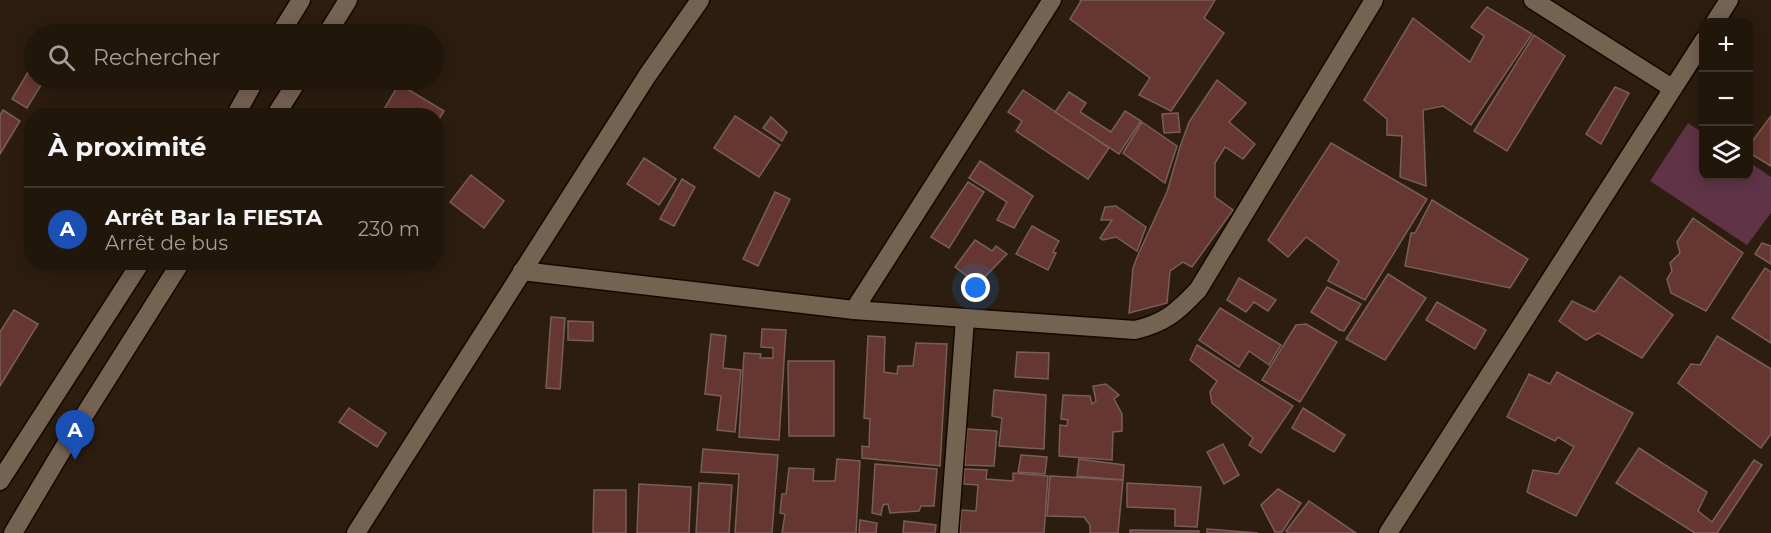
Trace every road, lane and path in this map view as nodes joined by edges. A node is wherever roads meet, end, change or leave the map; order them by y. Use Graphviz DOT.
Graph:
graph roads {
  1 [pos="301,0"];
  2 [pos="348,0"];
  3 [pos="700,0"];
  4 [pos="1052,0"];
  5 [pos="1374,0"];
  6 [pos="1533,0"];
  7 [pos="1729,0"];
  8 [pos="1717,18"];
  9 [pos="286,24"];
  10 [pos="333,24"];
  11 [pos="1699,48"];
  12 [pos="1672,88"];
  13 [pos="249,90"];
  14 [pos="292,90"];
  15 [pos="239,108"];
  16 [pos="281,108"];
  17 [pos="136,270"];
  18 [pos="176,270"];
  19 [pos="522,272"];
  20 [pos="854,310"];
  21 [pos="965,319"];
  22 [pos="0,481"];
  23 [pos="13,533"];
  24 [pos="356,533"];
  25 [pos="949,533"];
  26 [pos="1388,533"];
  1 -- 9 [label="street"];
  2 -- 10 [label="street"];
  3 -- 19 [label="street"];
  4 -- 20 [label="street"];
  5 -- 21 [label="street"];
  6 -- 12 [label="street"];
  7 -- 8 [label="street"];
  11 -- 12 [label="street"];
  12 -- 26 [label="street"];
  13 -- 15 [label="street"];
  14 -- 16 [label="street"];
  17 -- 22 [label="street"];
  18 -- 23 [label="street"];
  19 -- 20 [label="street"];
  19 -- 24 [label="street"];
  20 -- 21 [label="street"];
  21 -- 25 [label="street"];
}
